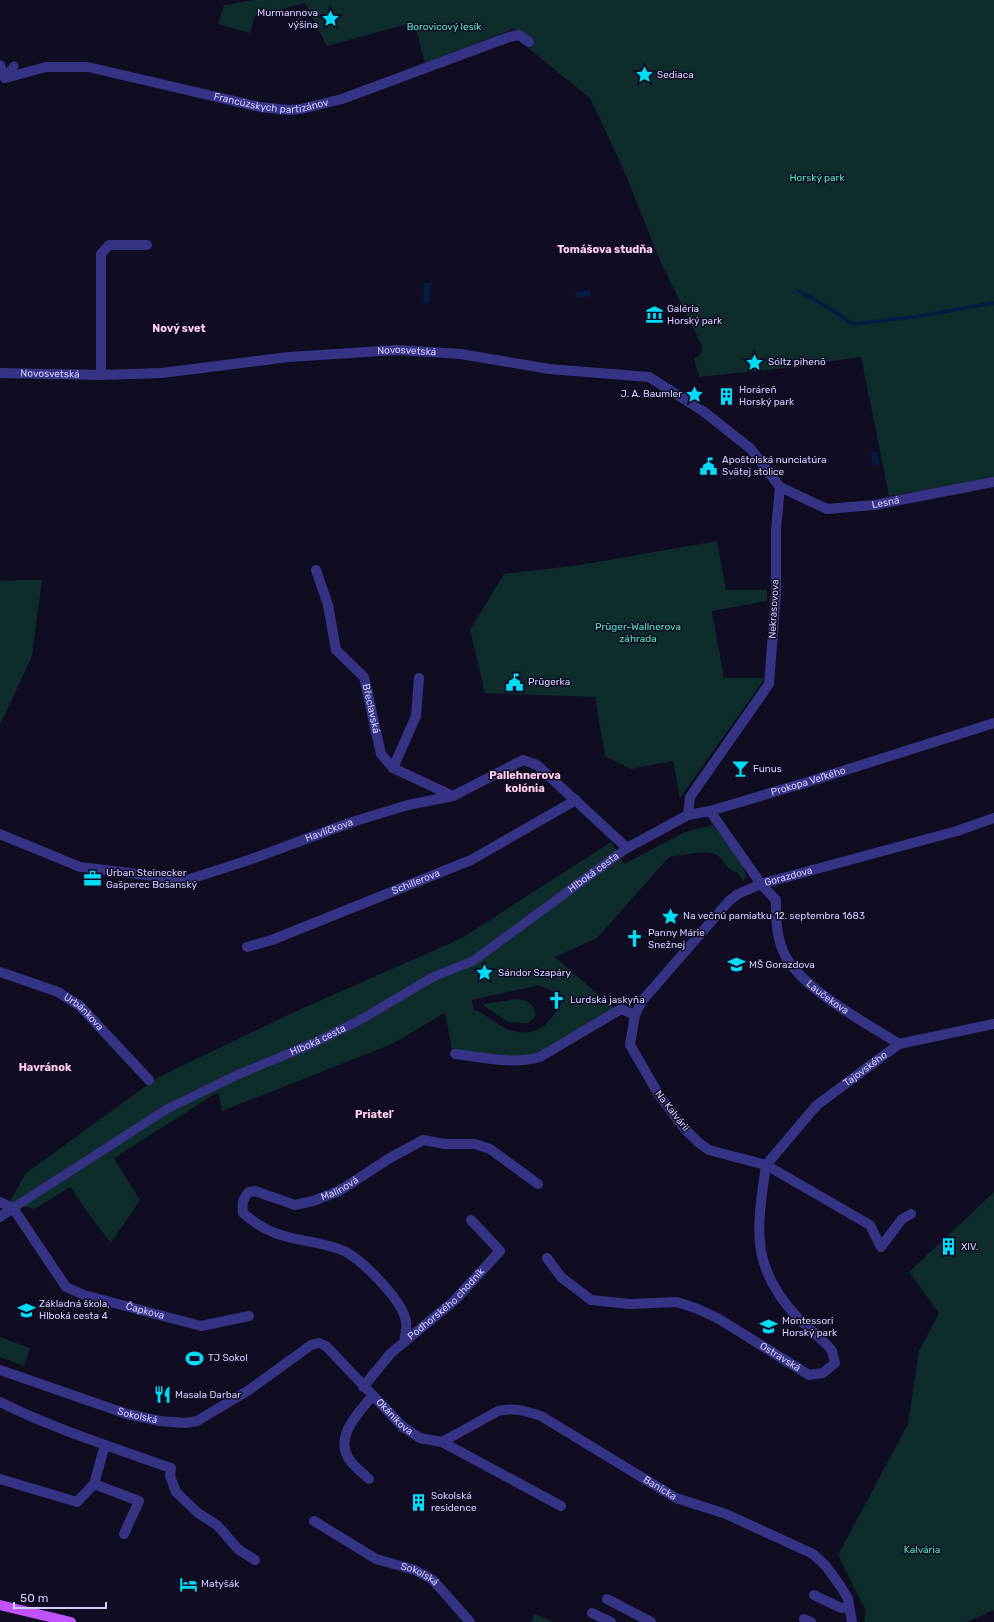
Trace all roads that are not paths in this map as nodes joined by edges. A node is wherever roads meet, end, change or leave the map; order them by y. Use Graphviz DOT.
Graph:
graph roads {
  1 [pos="529,42"];
  2 [pos="0,65"];
  3 [pos="14,66"];
  4 [pos="5,78"];
  5 [pos="147,245"];
  6 [pos="0,373"];
  7 [pos="101,375"];
  8 [pos="994,482"];
  9 [pos="780,487"];
  10 [pos="316,570"];
  11 [pos="419,678"];
  12 [pos="994,723"];
  13 [pos="393,768"];
  14 [pos="453,796"];
  15 [pos="576,800"];
  16 [pos="710,811"];
  17 [pos="688,815"];
  18 [pos="994,818"];
  19 [pos="0,834"];
  20 [pos="628,848"];
  21 [pos="761,884"];
  22 [pos="247,947"];
  23 [pos="0,972"];
  24 [pos="635,1015"];
  25 [pos="994,1024"];
  26 [pos="899,1044"];
  27 [pos="454,1054"];
  28 [pos="149,1080"];
  29 [pos="766,1165"];
  30 [pos="538,1184"];
  31 [pos="0,1202"];
  32 [pos="13,1208"];
  33 [pos="911,1214"];
  34 [pos="0,1217"];
  35 [pos="471,1220"];
  36 [pos="547,1258"];
  37 [pos="249,1316"];
  38 [pos="404,1342"];
  39 [pos="0,1370"];
  40 [pos="269,1376"];
  41 [pos="363,1387"];
  42 [pos="372,1396"];
  43 [pos="0,1402"];
  44 [pos="442,1442"];
  45 [pos="105,1445"];
  46 [pos="0,1478"];
  47 [pos="369,1479"];
  48 [pos="94,1484"];
  49 [pos="561,1506"];
  50 [pos="314,1521"];
  51 [pos="124,1534"];
  52 [pos="255,1560"];
  53 [pos="814,1595"];
  54 [pos="607,1599"];
  55 [pos="0,1605"];
  56 [pos="849,1607"];
  57 [pos="592,1613"];
  58 [pos="70,1622"];
  59 [pos="470,1622"];
  60 [pos="611,1622"];
  61 [pos="651,1622"];
  62 [pos="852,1622"];
  1 -- 4 [label="street, Francúzskych partizánov"];
  2 -- 4 [label="street"];
  3 -- 4 [label="street"];
  5 -- 7 [label="street"];
  6 -- 7 [label="street, Novosvetská"];
  7 -- 9 [label="street, Novosvetská"];
  8 -- 9 [label="street, Lesná"];
  9 -- 17 [label="street, Nekrasovova"];
  10 -- 13 [label="street, Břeclavská"];
  11 -- 13 [label="street"];
  12 -- 16 [label="street, Prokopa Veľkého"];
  13 -- 14 [label="street, Břeclavská"];
  14 -- 15 [label="street, Havlíčkova"];
  14 -- 19 [label="street, Havlíčkova"];
  15 -- 20 [label="street, Havlíčkova"];
  15 -- 22 [label="street, Schillerova"];
  16 -- 17 [label="street, Prokopa Veľkého"];
  16 -- 21 [label="street, Laučekova"];
  17 -- 20 [label="street, Prokopa Veľkého"];
  18 -- 21 [label="street, Gorazdova"];
  20 -- 32 [label="street, Hlboká cesta"];
  21 -- 24 [label="street, Gorazdova"];
  21 -- 26 [label="street, Laučekova"];
  23 -- 28 [label="street, Urbánkova"];
  24 -- 27 [label="street"];
  24 -- 29 [label="street, Na Kalvárii"];
  25 -- 26 [label="street, Tajovského"];
  26 -- 29 [label="street, Tajovského"];
  29 -- 33 [label="street, Na Kalvárii"];
  29 -- 36 [label="street, Ostravská"];
  30 -- 38 [label="street, Malinová"];
  31 -- 32 [label="street"];
  32 -- 34 [label="street, Hlboká cesta"];
  32 -- 37 [label="street, Čapkova"];
  35 -- 38 [label="street, Podhorského chodník"];
  38 -- 41 [label="street, Podhorského chodník"];
  39 -- 40 [label="street, Sokolská"];
  40 -- 41 [label="street, Okánikova"];
  41 -- 42 [label="street, Okánikova"];
  42 -- 44 [label="street, Okánikova"];
  42 -- 47 [label="street"];
  43 -- 45 [label="street"];
  44 -- 49 [label="street, Okánikova"];
  44 -- 56 [label="street, Banícka"];
  45 -- 48 [label="street"];
  45 -- 52 [label="street"];
  46 -- 48 [label="street"];
  48 -- 51 [label="street"];
  50 -- 59 [label="street, Sokolská"];
  53 -- 56 [label="street"];
  54 -- 61 [label="street"];
  55 -- 58 [label="main road"];
  56 -- 62 [label="street, Banícka"];
  57 -- 60 [label="street"];
}
